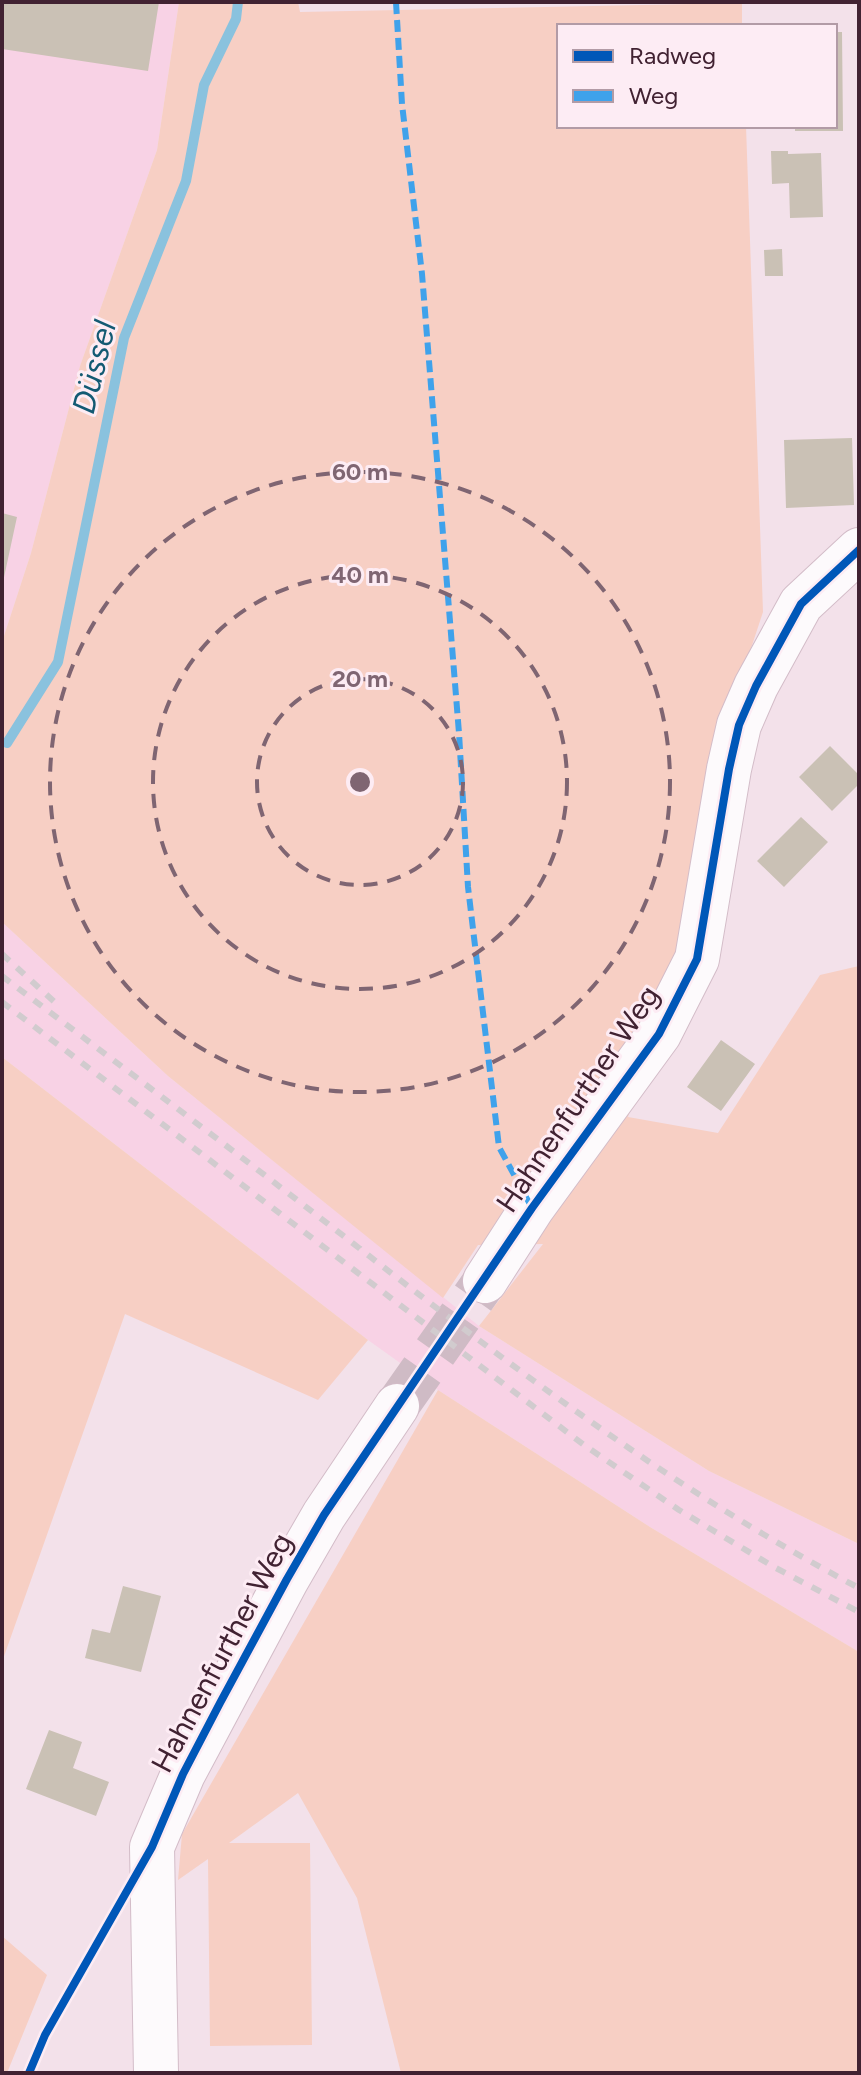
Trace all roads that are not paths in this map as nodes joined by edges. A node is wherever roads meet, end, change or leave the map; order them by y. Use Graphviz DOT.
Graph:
graph roads {
  1 [pos="859,550"];
  2 [pos="485,1281"];
  3 [pos="397,1406"];
  4 [pos="156,2073"];
  1 -- 2 [label="street, Hahnenfurther Weg"];
  3 -- 4 [label="street, Hahnenfurther Weg"];
}
